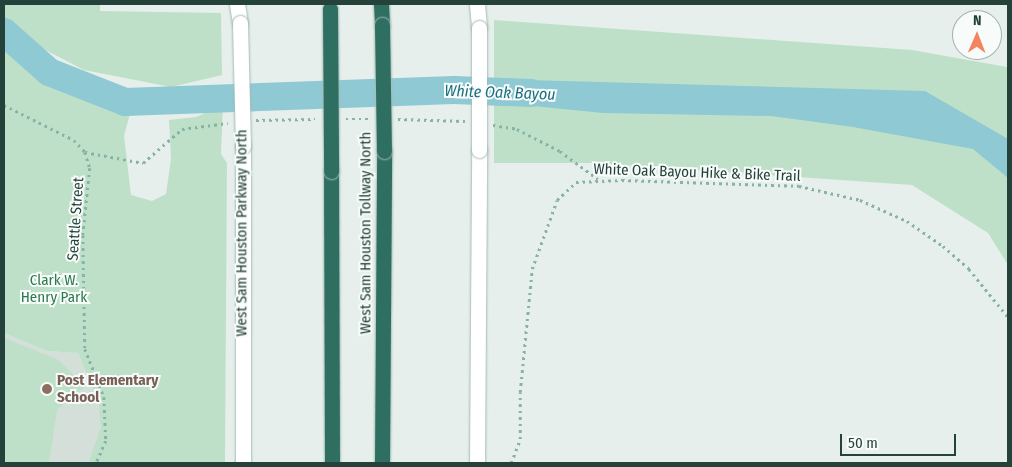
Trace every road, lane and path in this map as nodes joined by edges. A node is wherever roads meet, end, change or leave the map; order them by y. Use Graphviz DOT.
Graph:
graph roads {
  1 [pos="237,4"];
  2 [pos="381,4"];
  3 [pos="477,4"];
  4 [pos="330,6"];
  5 [pos="4,105"];
  6 [pos="1008,317"];
  7 [pos="96,463"];
  8 [pos="243,463"];
  9 [pos="332,463"];
  10 [pos="382,463"];
  11 [pos="477,463"];
  12 [pos="511,463"];
  1 -- 8 [label="main road, West Sam Houston Parkway North, bridge"];
  2 -- 10 [label="highway, West Sam Houston Tollway North, bridge"];
  3 -- 11 [label="main road, bridge"];
  4 -- 9 [label="highway, bridge"];
  5 -- 7 [label="path, Seattle Street"];
  6 -- 12 [label="path, White Oak Bayou Hike & Bike Trail"];
}
